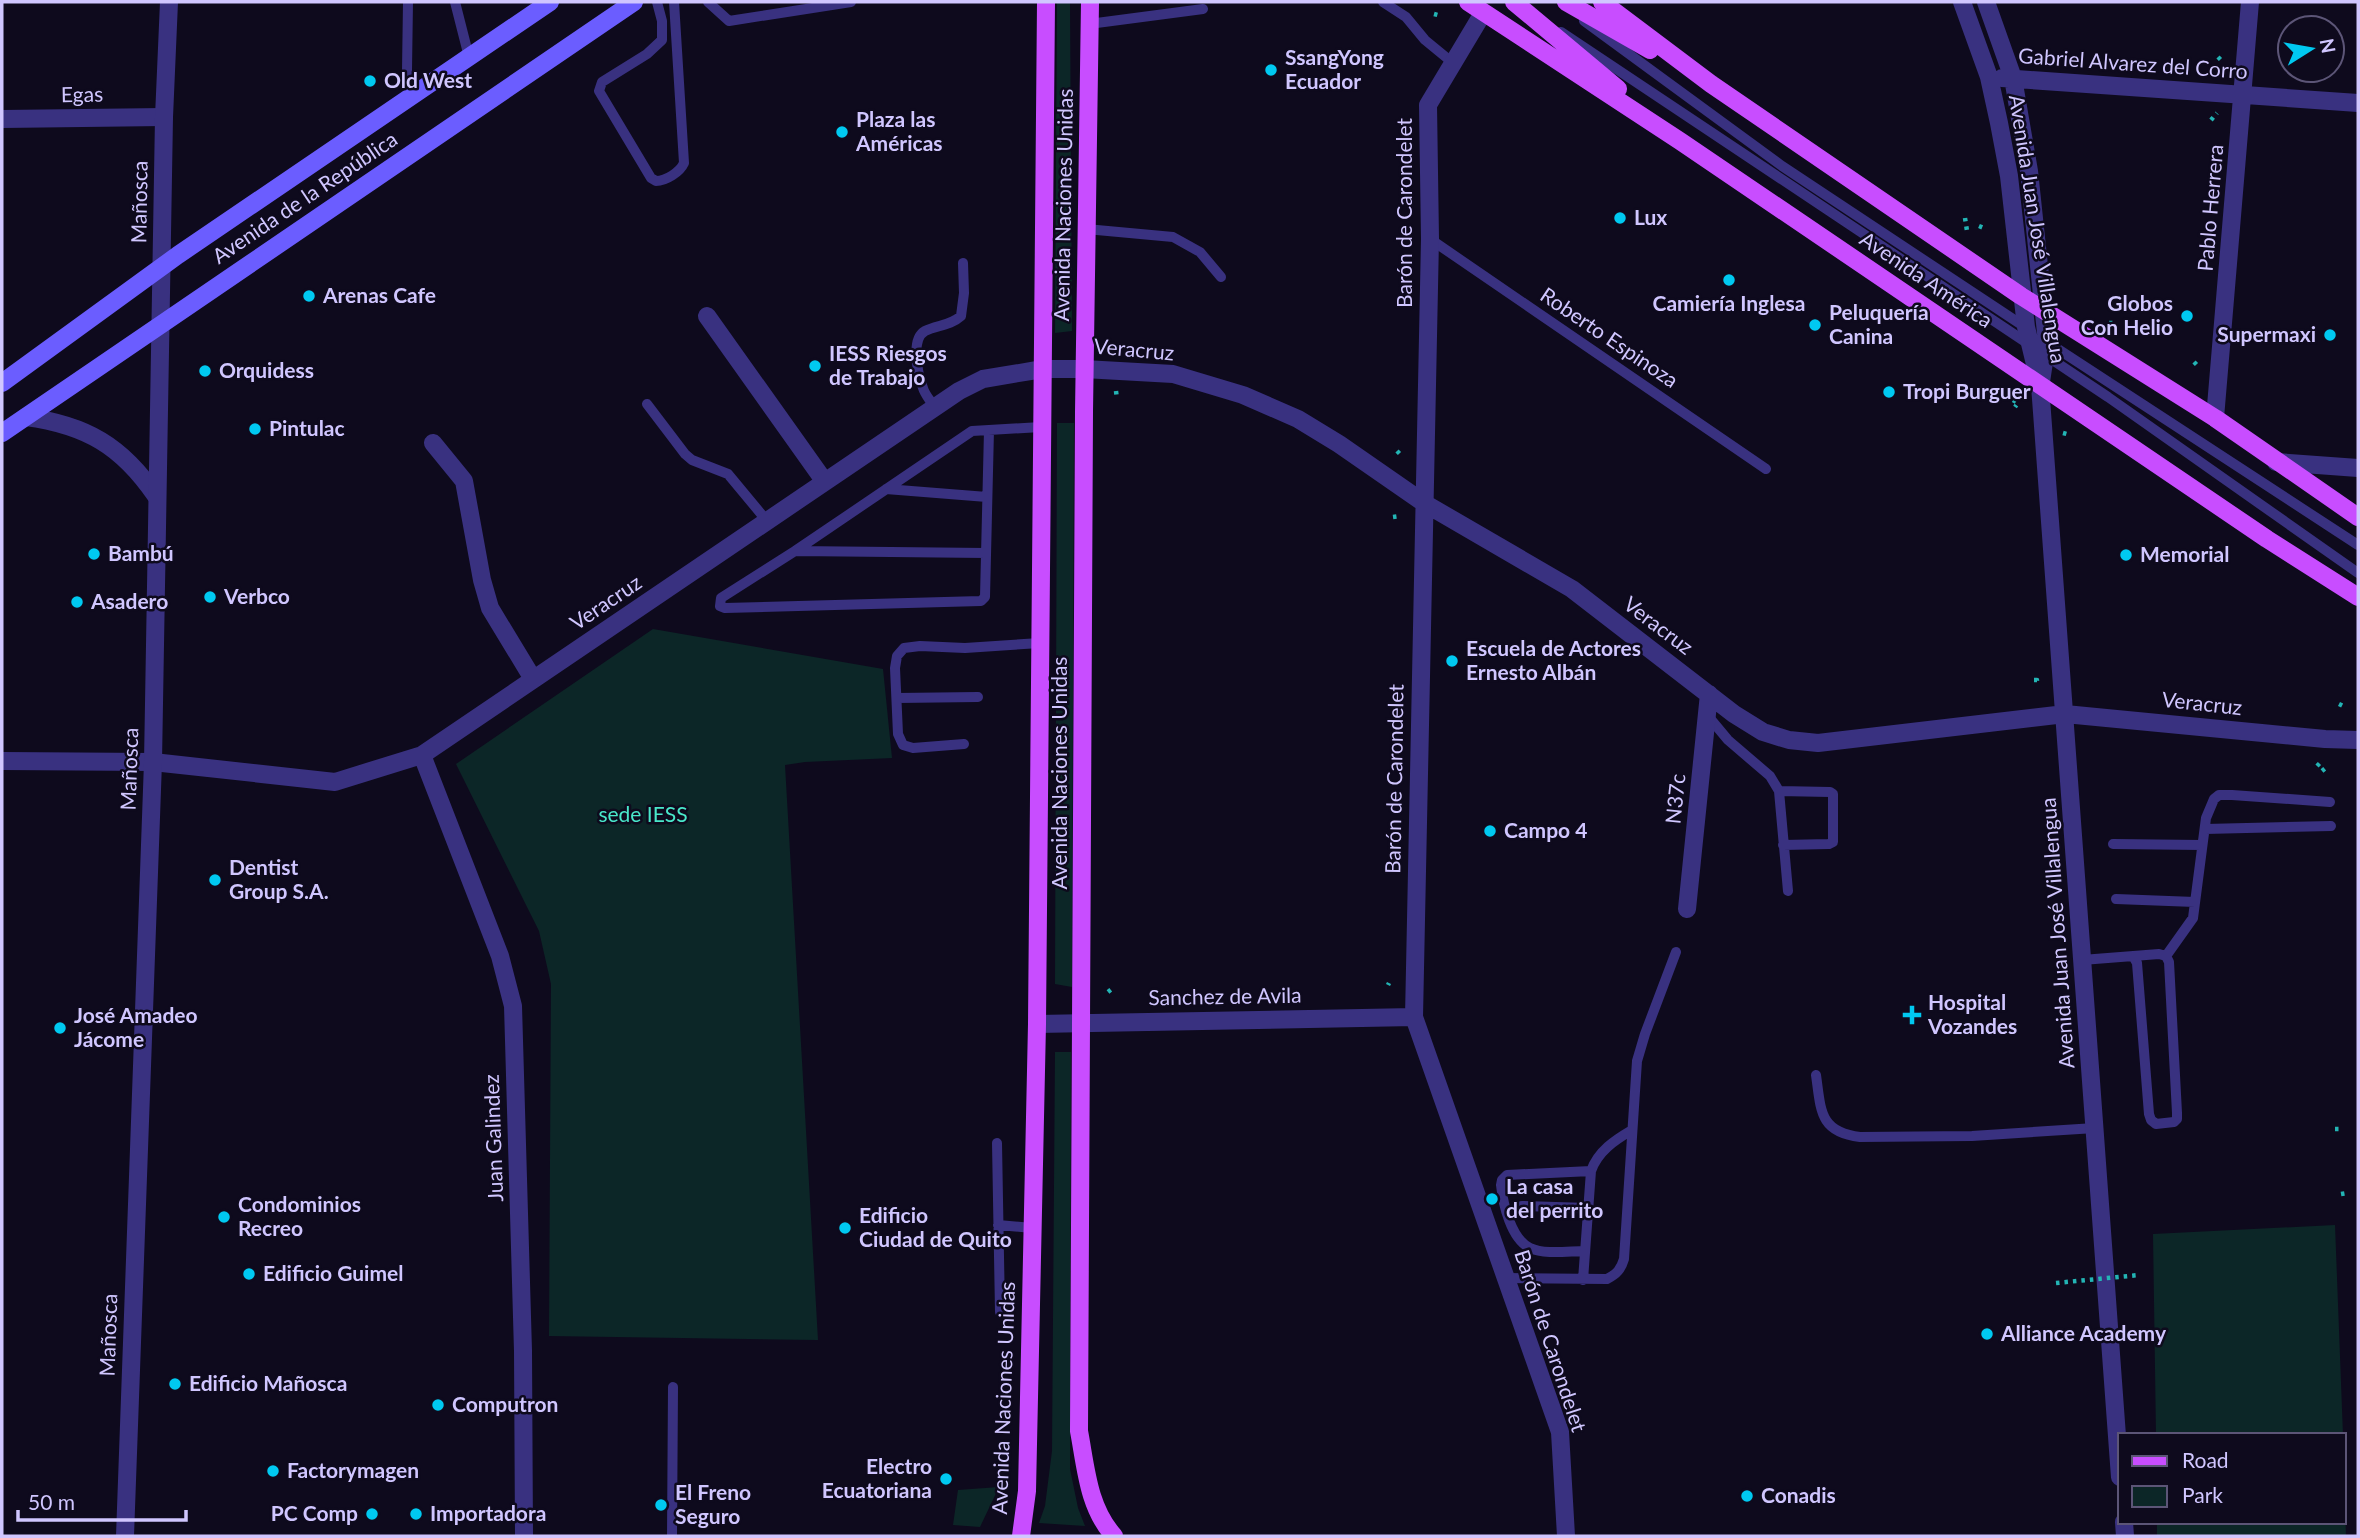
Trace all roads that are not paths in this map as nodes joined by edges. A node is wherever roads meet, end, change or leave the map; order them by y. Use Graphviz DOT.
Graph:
graph roads {
  1 [pos="169,2"];
  2 [pos="408,2"];
  3 [pos="455,2"];
  4 [pos="550,2"];
  5 [pos="634,2"];
  6 [pos="657,2"];
  7 [pos="674,2"];
  8 [pos="708,2"];
  9 [pos="851,2"];
  10 [pos="1046,2"];
  11 [pos="1090,2"];
  12 [pos="1383,2"];
  13 [pos="1468,2"];
  14 [pos="1514,2"];
  15 [pos="1558,2"];
  16 [pos="1566,2"];
  17 [pos="1602,2"];
  18 [pos="1962,2"];
  19 [pos="1986,2"];
  20 [pos="2250,2"];
  21 [pos="1203,9"];
  22 [pos="1483,13"];
  23 [pos="1089,24"];
  24 [pos="676,36"];
  25 [pos="662,40"];
  26 [pos="469,57"];
  27 [pos="1453,63"];
  28 [pos="1989,77"];
  29 [pos="2013,78"];
  30 [pos="1711,84"];
  31 [pos="2244,94"];
  32 [pos="410,98"];
  33 [pos="2358,103"];
  34 [pos="164,117"];
  35 [pos="2,119"];
  36 [pos="1680,141"];
  37 [pos="1086,229"];
  38 [pos="1430,239"];
  39 [pos="963,263"];
  40 [pos="162,267"];
  41 [pos="1221,277"];
  42 [pos="2021,296"];
  43 [pos="2044,310"];
  44 [pos="707,316"];
  45 [pos="161,323"];
  46 [pos="2025,327"];
  47 [pos="2041,349"];
  48 [pos="1042,369"];
  49 [pos="1084,369"];
  50 [pos="2,383"];
  51 [pos="2040,385"];
  52 [pos="647,404"];
  53 [pos="934,407"];
  54 [pos="26,417"];
  55 [pos="2215,418"];
  56 [pos="1041,427"];
  57 [pos="989,429"];
  58 [pos="2,433"];
  59 [pos="433,443"];
  60 [pos="2276,462"];
  61 [pos="2358,468"];
  62 [pos="1766,469"];
  63 [pos="825,482"];
  64 [pos="886,489"];
  65 [pos="156,496"];
  66 [pos="987,497"];
  67 [pos="1424,503"];
  68 [pos="2358,517"];
  69 [pos="767,521"];
  70 [pos="2358,545"];
  71 [pos="795,551"];
  72 [pos="986,553"];
  73 [pos="2358,573"];
  74 [pos="2358,597"];
  75 [pos="1040,643"];
  76 [pos="533,680"];
  77 [pos="1709,694"];
  78 [pos="978,697"];
  79 [pos="897,698"];
  80 [pos="2064,714"];
  81 [pos="1708,716"];
  82 [pos="2358,740"];
  83 [pos="964,744"];
  84 [pos="422,755"];
  85 [pos="2,761"];
  86 [pos="153,762"];
  87 [pos="1779,791"];
  88 [pos="2330,802"];
  89 [pos="2331,826"];
  90 [pos="2204,829"];
  91 [pos="2113,844"];
  92 [pos="1783,845"];
  93 [pos="2202,845"];
  94 [pos="1788,891"];
  95 [pos="2116,899"];
  96 [pos="2195,902"];
  97 [pos="1687,909"];
  98 [pos="1676,952"];
  99 [pos="2133,956"];
  100 [pos="2166,956"];
  101 [pos="2082,960"];
  102 [pos="1414,1017"];
  103 [pos="1082,1023"];
  104 [pos="1037,1024"];
  105 [pos="1815,1075"];
  106 [pos="2095,1128"];
  107 [pos="1632,1130"];
  108 [pos="997,1143"];
  109 [pos="1591,1171"];
  110 [pos="1588,1208"];
  111 [pos="1507,1212"];
  112 [pos="998,1226"];
  113 [pos="1032,1228"];
  114 [pos="1585,1251"];
  115 [pos="1506,1278"];
  116 [pos="1583,1280"];
  117 [pos="1000,1312"];
  118 [pos="673,1387"];
  119 [pos="2118,1448"];
  120 [pos="125,1536"];
  121 [pos="524,1536"];
  122 [pos="672,1536"];
  123 [pos="1021,1536"];
  124 [pos="1114,1536"];
  125 [pos="1566,1536"];
  1 -- 34 [label="street, Mañosca"];
  2 -- 32 [label="lane"];
  3 -- 26 [label="lane"];
  4 -- 26 [label="main road, Avenida de la República"];
  5 -- 45 [label="main road, Avenida de la República"];
  6 -- 25 [label="lane"];
  7 -- 24 [label="lane"];
  8 -- 9 [label="lane"];
  10 -- 48 [label="main road, Avenida Naciones Unidas"];
  11 -- 23 [label="main road, Avenida Naciones Unidas"];
  12 -- 27 [label="lane"];
  13 -- 22 [label="main road, Avenida América"];
  14 -- 36 [label="main road"];
  14 -- 47 [label="lane, Avenida América"];
  15 -- 46 [label="lane, Avenida América"];
  16 -- 30 [label="main road"];
  17 -- 30 [label="main road, Avenida América"];
  18 -- 28 [label="street, Avenida Juan José Villalengua"];
  19 -- 29 [label="street, Avenida Juan José Villalengua"];
  20 -- 31 [label="street, Pablo Herrera"];
  21 -- 23 [label="lane"];
  22 -- 27 [label="street, Barón de Carondelet"];
  22 -- 36 [label="main road, Avenida América"];
  23 -- 37 [label="main road, Avenida Naciones Unidas"];
  24 -- 25 [label="lane"];
  24 -- 25 [label="lane"];
  26 -- 32 [label="main road, Avenida de la República"];
  27 -- 38 [label="street, Barón de Carondelet"];
  28 -- 29 [label="street, Gabriel Alvarez del Corro"];
  28 -- 42 [label="street, Avenida Juan José Villalengua"];
  29 -- 31 [label="street, Gabriel Alvarez del Corro"];
  29 -- 43 [label="street, Avenida Juan José Villalengua"];
  30 -- 42 [label="main road, Avenida América"];
  31 -- 33 [label="street, Gabriel Alvarez del Corro"];
  31 -- 55 [label="street, Pablo Herrera"];
  32 -- 40 [label="main road, Avenida de la República"];
  34 -- 35 [label="street, Egas"];
  34 -- 40 [label="street, Mañosca"];
  36 -- 51 [label="main road, Avenida América"];
  37 -- 41 [label="lane"];
  37 -- 49 [label="main road, Avenida Naciones Unidas"];
  38 -- 62 [label="lane, Roberto Espinoza"];
  38 -- 67 [label="street, Barón de Carondelet"];
  39 -- 53 [label="lane"];
  40 -- 45 [label="street, Mañosca"];
  40 -- 50 [label="main road, Avenida de la República"];
  42 -- 43 [label="main road, Avenida América"];
  42 -- 46 [label="street, Avenida Juan José Villalengua"];
  43 -- 47 [label="street, Avenida Juan José Villalengua"];
  43 -- 55 [label="main road, Avenida América"];
  44 -- 63 [label="street"];
  45 -- 54 [label="main road, Avenida de la República"];
  45 -- 65 [label="street, Mañosca"];
  46 -- 47 [label="street, Avenida Juan José Villalengua"];
  47 -- 51 [label="street, Avenida Juan José Villalengua"];
  47 -- 70 [label="lane, Avenida América"];
  47 -- 73 [label="lane, Avenida América"];
  48 -- 49 [label="street, Veracruz"];
  48 -- 53 [label="street, Veracruz"];
  48 -- 56 [label="main road, Avenida Naciones Unidas"];
  49 -- 67 [label="street, Veracruz"];
  49 -- 103 [label="main road, Avenida Naciones Unidas"];
  51 -- 74 [label="main road, Avenida América"];
  51 -- 80 [label="street, Avenida Juan José Villalengua"];
  52 -- 69 [label="lane"];
  53 -- 63 [label="street, Veracruz"];
  54 -- 58 [label="main road, Avenida de la República"];
  54 -- 65 [label="street"];
  55 -- 60 [label="main road, Avenida América"];
  56 -- 57 [label="lane"];
  56 -- 75 [label="main road, Avenida Naciones Unidas"];
  57 -- 64 [label="lane"];
  57 -- 66 [label="lane"];
  59 -- 76 [label="street"];
  60 -- 61 [label="street"];
  60 -- 68 [label="main road, Avenida América"];
  63 -- 69 [label="street, Veracruz"];
  64 -- 66 [label="lane"];
  64 -- 71 [label="lane"];
  65 -- 86 [label="street, Mañosca"];
  66 -- 72 [label="lane"];
  67 -- 77 [label="street, Veracruz"];
  67 -- 102 [label="street, Barón de Carondelet"];
  69 -- 76 [label="street, Veracruz"];
  71 -- 72 [label="lane"];
  71 -- 72 [label="lane"];
  75 -- 79 [label="lane"];
  75 -- 104 [label="main road, Avenida Naciones Unidas"];
  76 -- 84 [label="street, Veracruz"];
  77 -- 80 [label="street, Veracruz"];
  77 -- 81 [label="street, N37c"];
  78 -- 79 [label="lane"];
  79 -- 83 [label="lane"];
  80 -- 82 [label="street, Veracruz"];
  80 -- 101 [label="street, Avenida Juan José Villalengua"];
  81 -- 87 [label="lane"];
  81 -- 97 [label="street, N37c"];
  84 -- 86 [label="street, Veracruz"];
  84 -- 121 [label="street, Juan Galindez"];
  85 -- 86 [label="street, Veracruz"];
  86 -- 120 [label="street, Mañosca"];
  87 -- 92 [label="lane"];
  87 -- 92 [label="lane"];
  88 -- 90 [label="lane"];
  89 -- 90 [label="lane"];
  90 -- 93 [label="lane"];
  91 -- 93 [label="lane"];
  92 -- 94 [label="lane"];
  93 -- 96 [label="lane"];
  95 -- 96 [label="lane"];
  96 -- 100 [label="lane"];
  98 -- 107 [label="lane"];
  99 -- 100 [label="lane"];
  99 -- 100 [label="lane"];
  99 -- 101 [label="lane"];
  101 -- 106 [label="street, Avenida Juan José Villalengua"];
  102 -- 103 [label="street, Sanchez de Avila"];
  102 -- 115 [label="street, Barón de Carondelet"];
  103 -- 104 [label="street, Sanchez de Avila"];
  103 -- 124 [label="main road, Avenida Naciones Unidas"];
  104 -- 113 [label="main road, Avenida Naciones Unidas"];
  105 -- 106 [label="lane"];
  106 -- 119 [label="street, Avenida Juan José Villalengua"];
  107 -- 109 [label="lane"];
  107 -- 116 [label="lane"];
  108 -- 112 [label="lane"];
  109 -- 110 [label="lane"];
  109 -- 111 [label="lane"];
  110 -- 111 [label="lane"];
  110 -- 114 [label="lane"];
  111 -- 114 [label="lane"];
  112 -- 113 [label="lane"];
  112 -- 117 [label="lane"];
  113 -- 123 [label="main road, Avenida Naciones Unidas"];
  114 -- 116 [label="lane"];
  115 -- 116 [label="lane"];
  115 -- 125 [label="street, Barón de Carondelet"];
  118 -- 122 [label="lane"];
}
